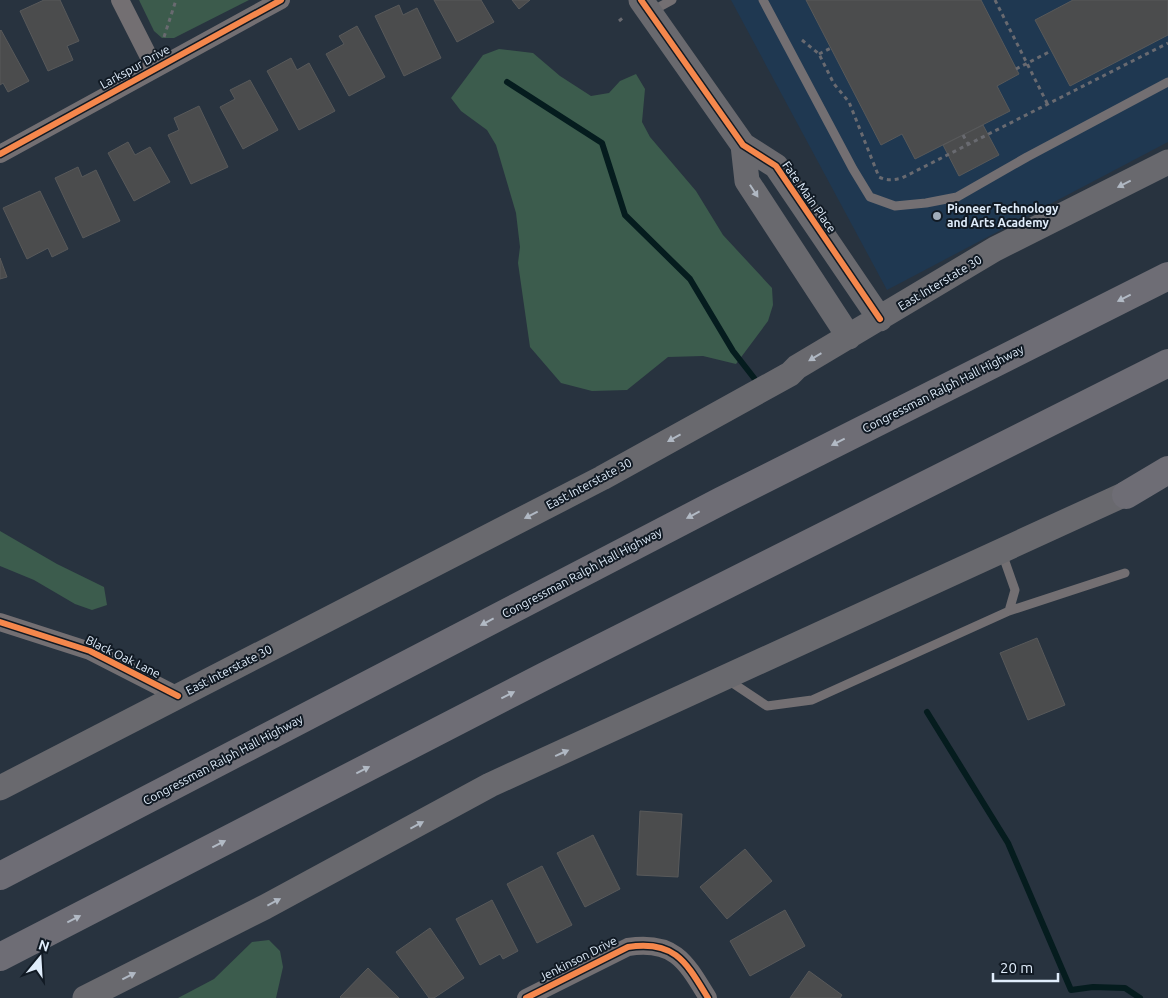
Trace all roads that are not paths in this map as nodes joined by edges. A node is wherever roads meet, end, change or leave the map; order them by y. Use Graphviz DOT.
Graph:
graph roads {
  1 [pos="120,0"];
  2 [pos="281,0"];
  3 [pos="672,0"];
  4 [pos="763,0"];
  5 [pos="646,6"];
  6 [pos="155,69"];
  7 [pos="1168,82"];
  8 [pos="742,145"];
  9 [pos="0,154"];
  10 [pos="1168,162"];
  11 [pos="1168,276"];
  12 [pos="880,319"];
  13 [pos="849,337"];
  14 [pos="1168,363"];
  15 [pos="1168,470"];
  16 [pos="1168,474"];
  17 [pos="1126,495"];
  18 [pos="1002,551"];
  19 [pos="1126,573"];
  20 [pos="1009,611"];
  21 [pos="0,622"];
  22 [pos="726,678"];
  23 [pos="178,696"];
  24 [pos="0,788"];
  25 [pos="0,876"];
  26 [pos="0,957"];
  27 [pos="85,998"];
  28 [pos="526,998"];
  29 [pos="708,998"];
  1 -- 6 [label="street"];
  2 -- 6 [label="street, Larkspur Drive"];
  3 -- 5 [label="lane"];
  4 -- 7 [label="lane"];
  5 -- 8 [label="main road, Fate Main Place"];
  6 -- 9 [label="street, Larkspur Drive"];
  8 -- 12 [label="main road, Fate Main Place"];
  8 -- 13 [label="main road, Fate Main Place, one-way"];
  10 -- 12 [label="main road, East Interstate 30, one-way"];
  11 -- 25 [label="highway, Congressman Ralph Hall Highway, one-way"];
  12 -- 13 [label="main road, East Interstate 30"];
  13 -- 23 [label="main road, East Interstate 30, one-way"];
  26 -- 14 [label="highway, one-way"];
  15 -- 17 [label="highway"];
  16 -- 17 [label="main road"];
  17 -- 18 [label="main road"];
  18 -- 20 [label="lane"];
  18 -- 22 [label="main road"];
  19 -- 20 [label="lane"];
  20 -- 22 [label="lane"];
  21 -- 23 [label="street, Black Oak Lane"];
  27 -- 22 [label="main road, one-way"];
  23 -- 24 [label="main road, East Interstate 30"];
  28 -- 29 [label="street, Jenkinson Drive"];
}
